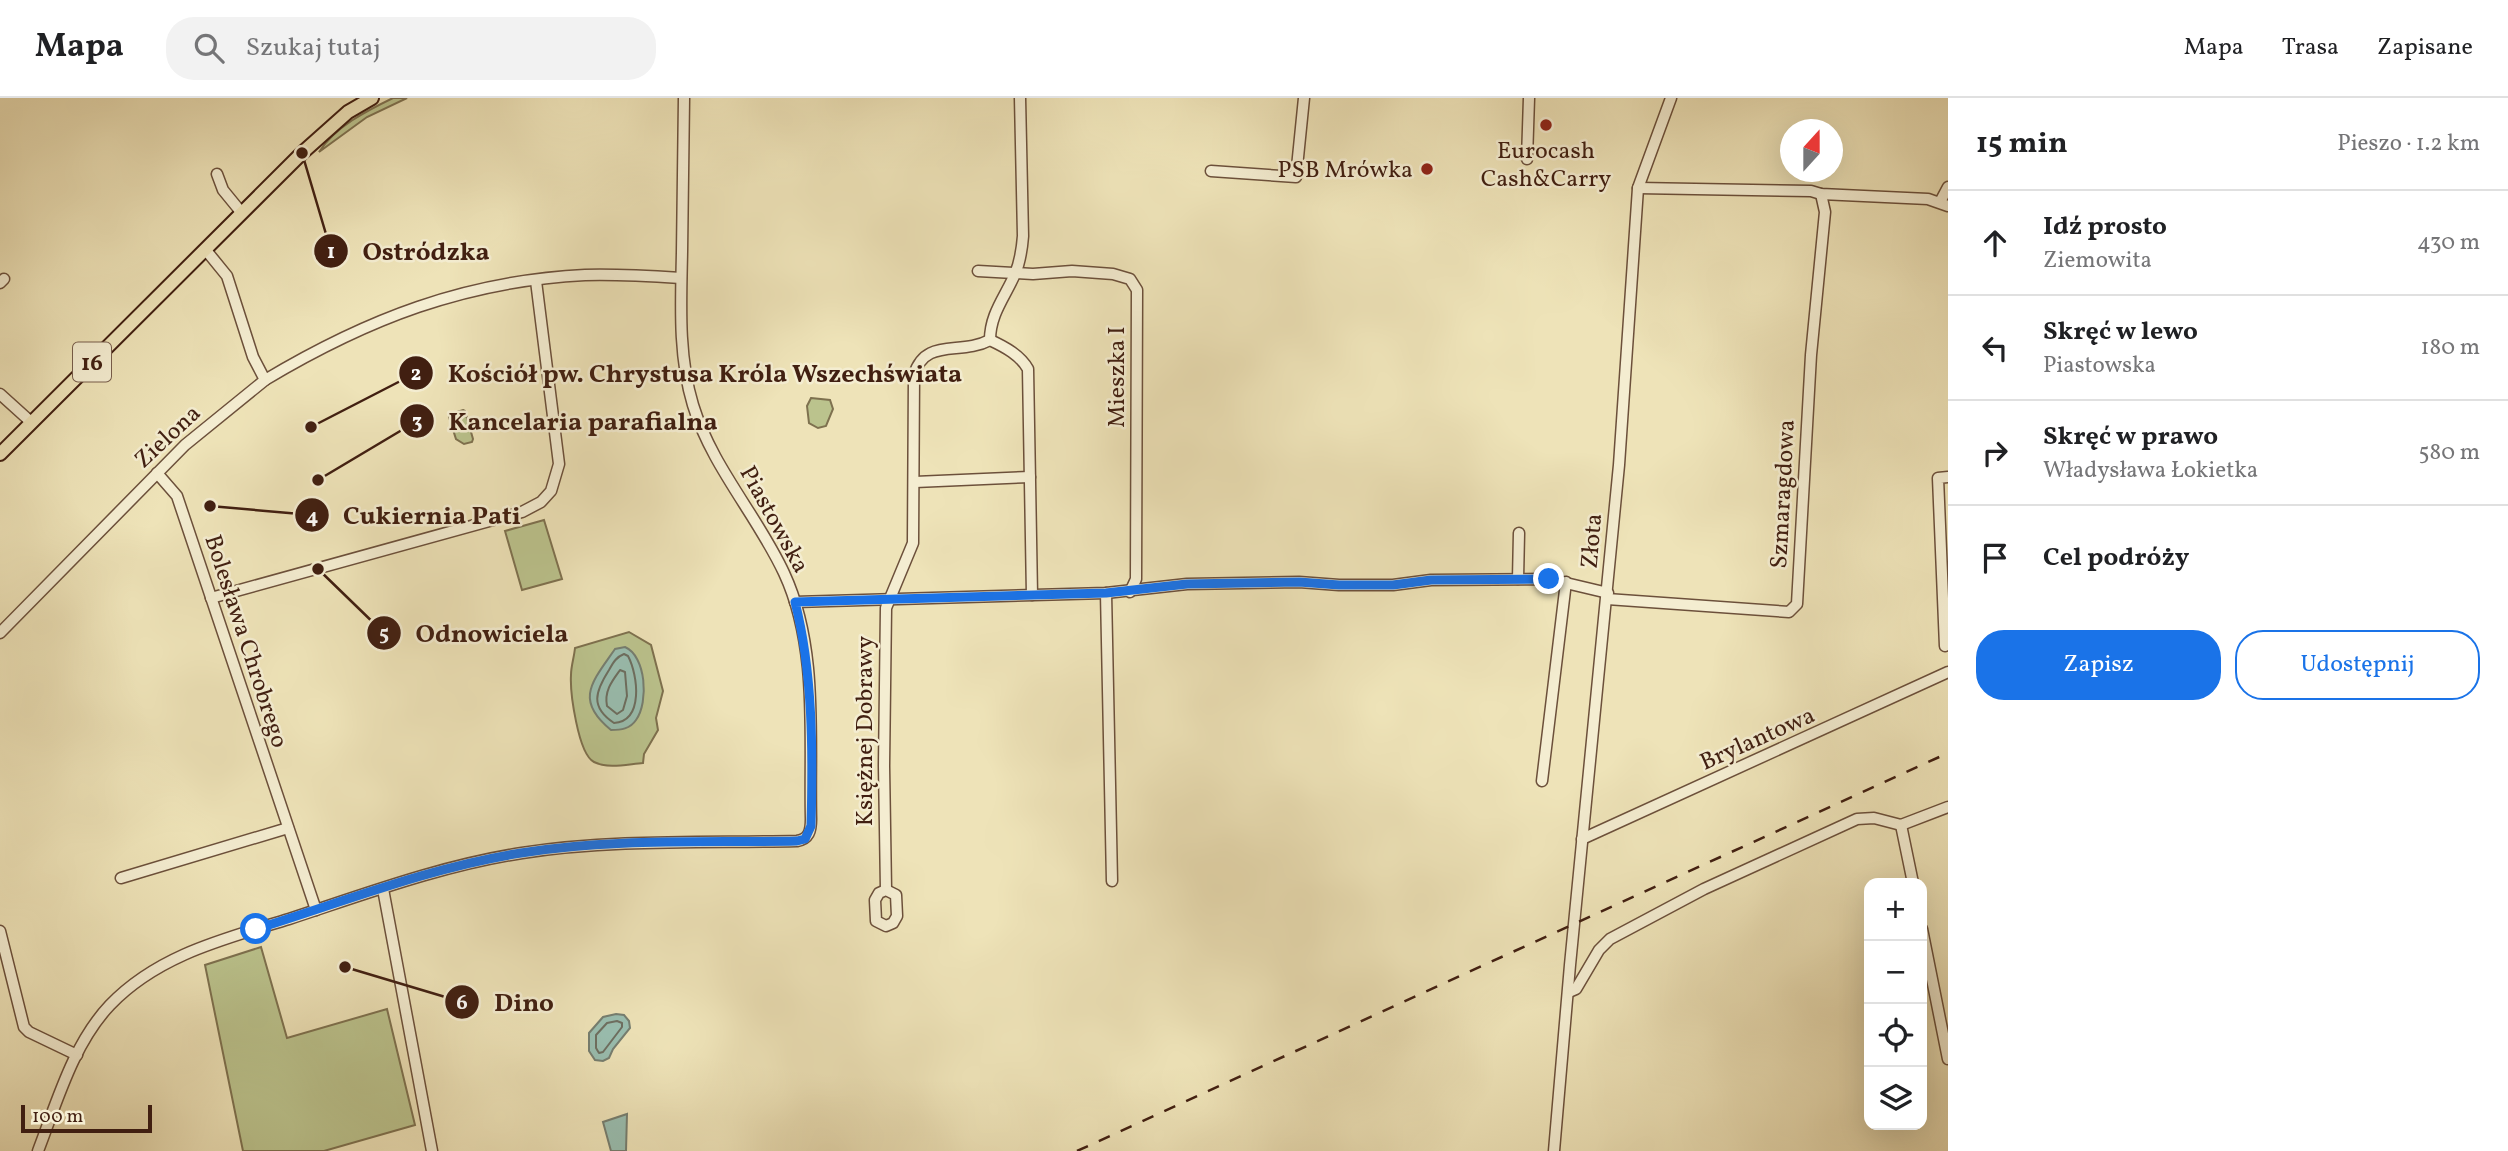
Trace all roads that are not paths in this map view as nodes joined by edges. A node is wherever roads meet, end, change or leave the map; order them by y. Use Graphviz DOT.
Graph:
graph roads {
  1 [pos="372,98"];
  2 [pos="684,98"];
  3 [pos="1020,98"];
  4 [pos="1304,98"];
  5 [pos="1529,98"];
  6 [pos="1671,98"];
  7 [pos="1527,159"];
  8 [pos="1210,171"];
  9 [pos="217,174"];
  10 [pos="1948,187"];
  11 [pos="1638,188"];
  12 [pos="1821,194"];
  13 [pos="1944,204"];
  14 [pos="241,212"];
  15 [pos="205,250"];
  16 [pos="978,271"];
  17 [pos="1015,273"];
  18 [pos="681,278"];
  19 [pos="536,281"];
  20 [pos="990,340"];
  21 [pos="265,380"];
  22 [pos="0,394"];
  23 [pos="31,422"];
  24 [pos="0,454"];
  25 [pos="157,473"];
  26 [pos="1030,477"];
  27 [pos="1948,477"];
  28 [pos="915,482"];
  29 [pos="1519,533"];
  30 [pos="1518,579"];
  31 [pos="1566,582"];
  32 [pos="1130,592"];
  33 [pos="1106,593"];
  34 [pos="1032,595"];
  35 [pos="1607,596"];
  36 [pos="211,598"];
  37 [pos="889,600"];
  38 [pos="795,602"];
  39 [pos="0,633"];
  40 [pos="1945,646"];
  41 [pos="1948,673"];
  42 [pos="1542,781"];
  43 [pos="1948,807"];
  44 [pos="1901,825"];
  45 [pos="288,828"];
  46 [pos="1582,839"];
  47 [pos="121,878"];
  48 [pos="1912,878"];
  49 [pos="1112,881"];
  50 [pos="383,889"];
  51 [pos="886,890"];
  52 [pos="316,910"];
  53 [pos="0,931"];
  54 [pos="1924,941"];
  55 [pos="1569,992"];
  56 [pos="77,1055"];
  57 [pos="1948,1059"];
  58 [pos="38,1151"];
  59 [pos="432,1151"];
  60 [pos="1554,1151"];
  1 -- 14 [label="main road, 16"];
  2 -- 18 [label="street, Piastowska"];
  3 -- 17 [label="street"];
  4 -- 8 [label="street"];
  5 -- 7 [label="street"];
  6 -- 11 [label="street, Złota"];
  9 -- 14 [label="street"];
  10 -- 13 [label="street"];
  11 -- 12 [label="street"];
  11 -- 35 [label="street, Złota"];
  12 -- 13 [label="street"];
  12 -- 35 [label="street, Szmaragdowa"];
  14 -- 15 [label="main road, 16"];
  15 -- 21 [label="street"];
  15 -- 23 [label="main road, 16"];
  16 -- 17 [label="street"];
  17 -- 20 [label="street"];
  17 -- 32 [label="street, Mieszka I"];
  18 -- 19 [label="street, Zielona"];
  18 -- 38 [label="street, Piastowska"];
  19 -- 21 [label="street, Zielona"];
  19 -- 36 [label="street"];
  20 -- 26 [label="street"];
  20 -- 28 [label="street, Księżnej Dobrawy"];
  21 -- 25 [label="street, Zielona"];
  22 -- 23 [label="street"];
  23 -- 24 [label="main road, 16"];
  25 -- 36 [label="street, Bolesława Chrobrego"];
  25 -- 39 [label="street, Zielona"];
  26 -- 28 [label="street"];
  26 -- 34 [label="street"];
  27 -- 40 [label="street"];
  28 -- 37 [label="street, Księżnej Dobrawy"];
  29 -- 30 [label="street"];
  30 -- 31 [label="street, Szmaragdowa"];
  30 -- 32 [label="street, Szmaragdowa"];
  31 -- 35 [label="street, Szmaragdowa"];
  31 -- 42 [label="street"];
  32 -- 33 [label="street, Szmaragdowa"];
  33 -- 34 [label="street, Szmaragdowa"];
  33 -- 49 [label="street"];
  34 -- 37 [label="street, Szmaragdowa"];
  35 -- 46 [label="street, Złota"];
  36 -- 45 [label="street, Bolesława Chrobrego"];
  37 -- 38 [label="street, Szmaragdowa"];
  37 -- 51 [label="street, Księżnej Dobrawy"];
  38 -- 50 [label="street, Piastowska"];
  41 -- 46 [label="street, Brylantowa"];
  43 -- 44 [label="street"];
  44 -- 48 [label="street"];
  44 -- 55 [label="street"];
  45 -- 47 [label="street"];
  45 -- 52 [label="street, Bolesława Chrobrego"];
  46 -- 55 [label="street, Złota"];
  50 -- 52 [label="street"];
  50 -- 59 [label="street"];
  52 -- 56 [label="street"];
  53 -- 56 [label="street"];
  54 -- 57 [label="street"];
  55 -- 60 [label="street, Złota"];
  56 -- 58 [label="street"];
}
